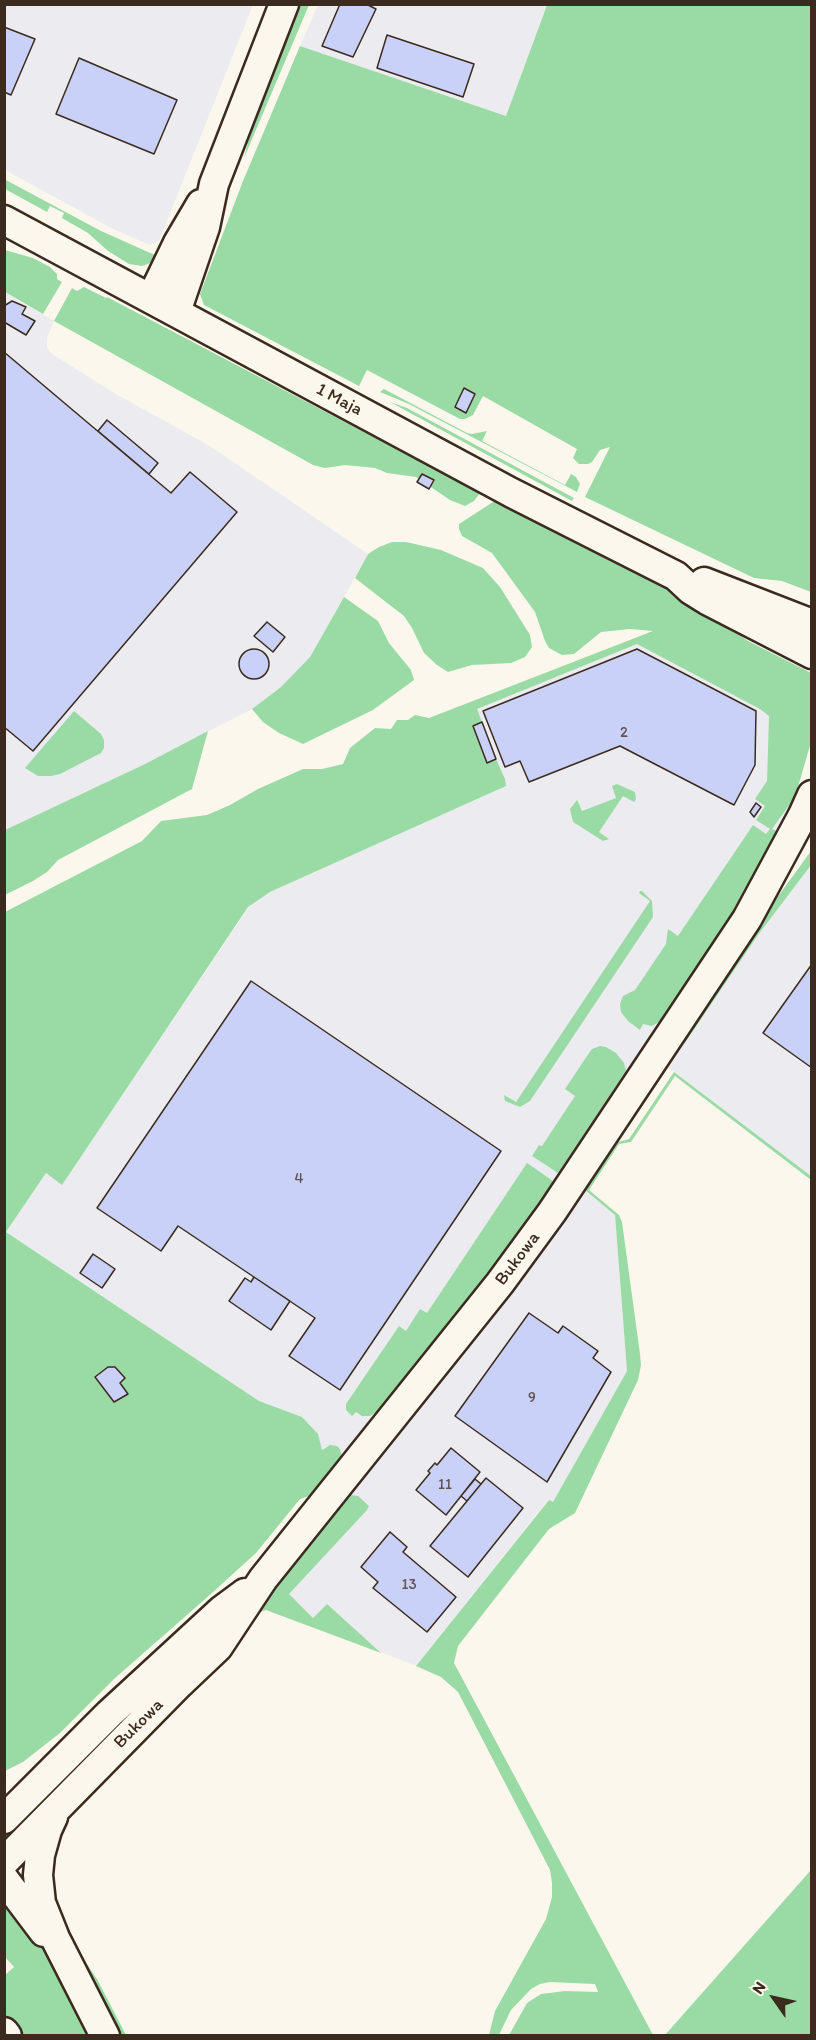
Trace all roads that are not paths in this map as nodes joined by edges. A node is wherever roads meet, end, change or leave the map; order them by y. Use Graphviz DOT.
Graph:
graph roads {
  1 [pos="284,4"];
  2 [pos="214,184"];
  3 [pos="4,220"];
  4 [pos="151,299"];
  5 [pos="176,312"];
  6 [pos="808,647"];
  7 [pos="812,795"];
  8 [pos="812,839"];
  9 [pos="747,919"];
  10 [pos="263,1579"];
  11 [pos="36,1787"];
  12 [pos="70,1794"];
  13 [pos="4,1796"];
  14 [pos="4,1819"];
  15 [pos="4,1862"];
  16 [pos="4,1879"];
  17 [pos="73,1972"];
  18 [pos="105,2036"];
  1 -- 2 [label="street"];
  2 -- 4 [label="street"];
  2 -- 5 [label="street"];
  3 -- 4 [label="street, 1 Maja"];
  4 -- 5 [label="street, 1 Maja"];
  5 -- 6 [label="street, 1 Maja"];
  7 -- 9 [label="street, Bukowa"];
  8 -- 9 [label="street, Bukowa"];
  9 -- 10 [label="street, Bukowa"];
  10 -- 11 [label="street, Bukowa"];
  10 -- 12 [label="street, Bukowa"];
  11 -- 13 [label="street"];
  11 -- 14 [label="street, Bukowa"];
  12 -- 15 [label="street, Bukowa"];
  12 -- 17 [label="street"];
  16 -- 17 [label="street"];
  17 -- 18 [label="street"];
}
